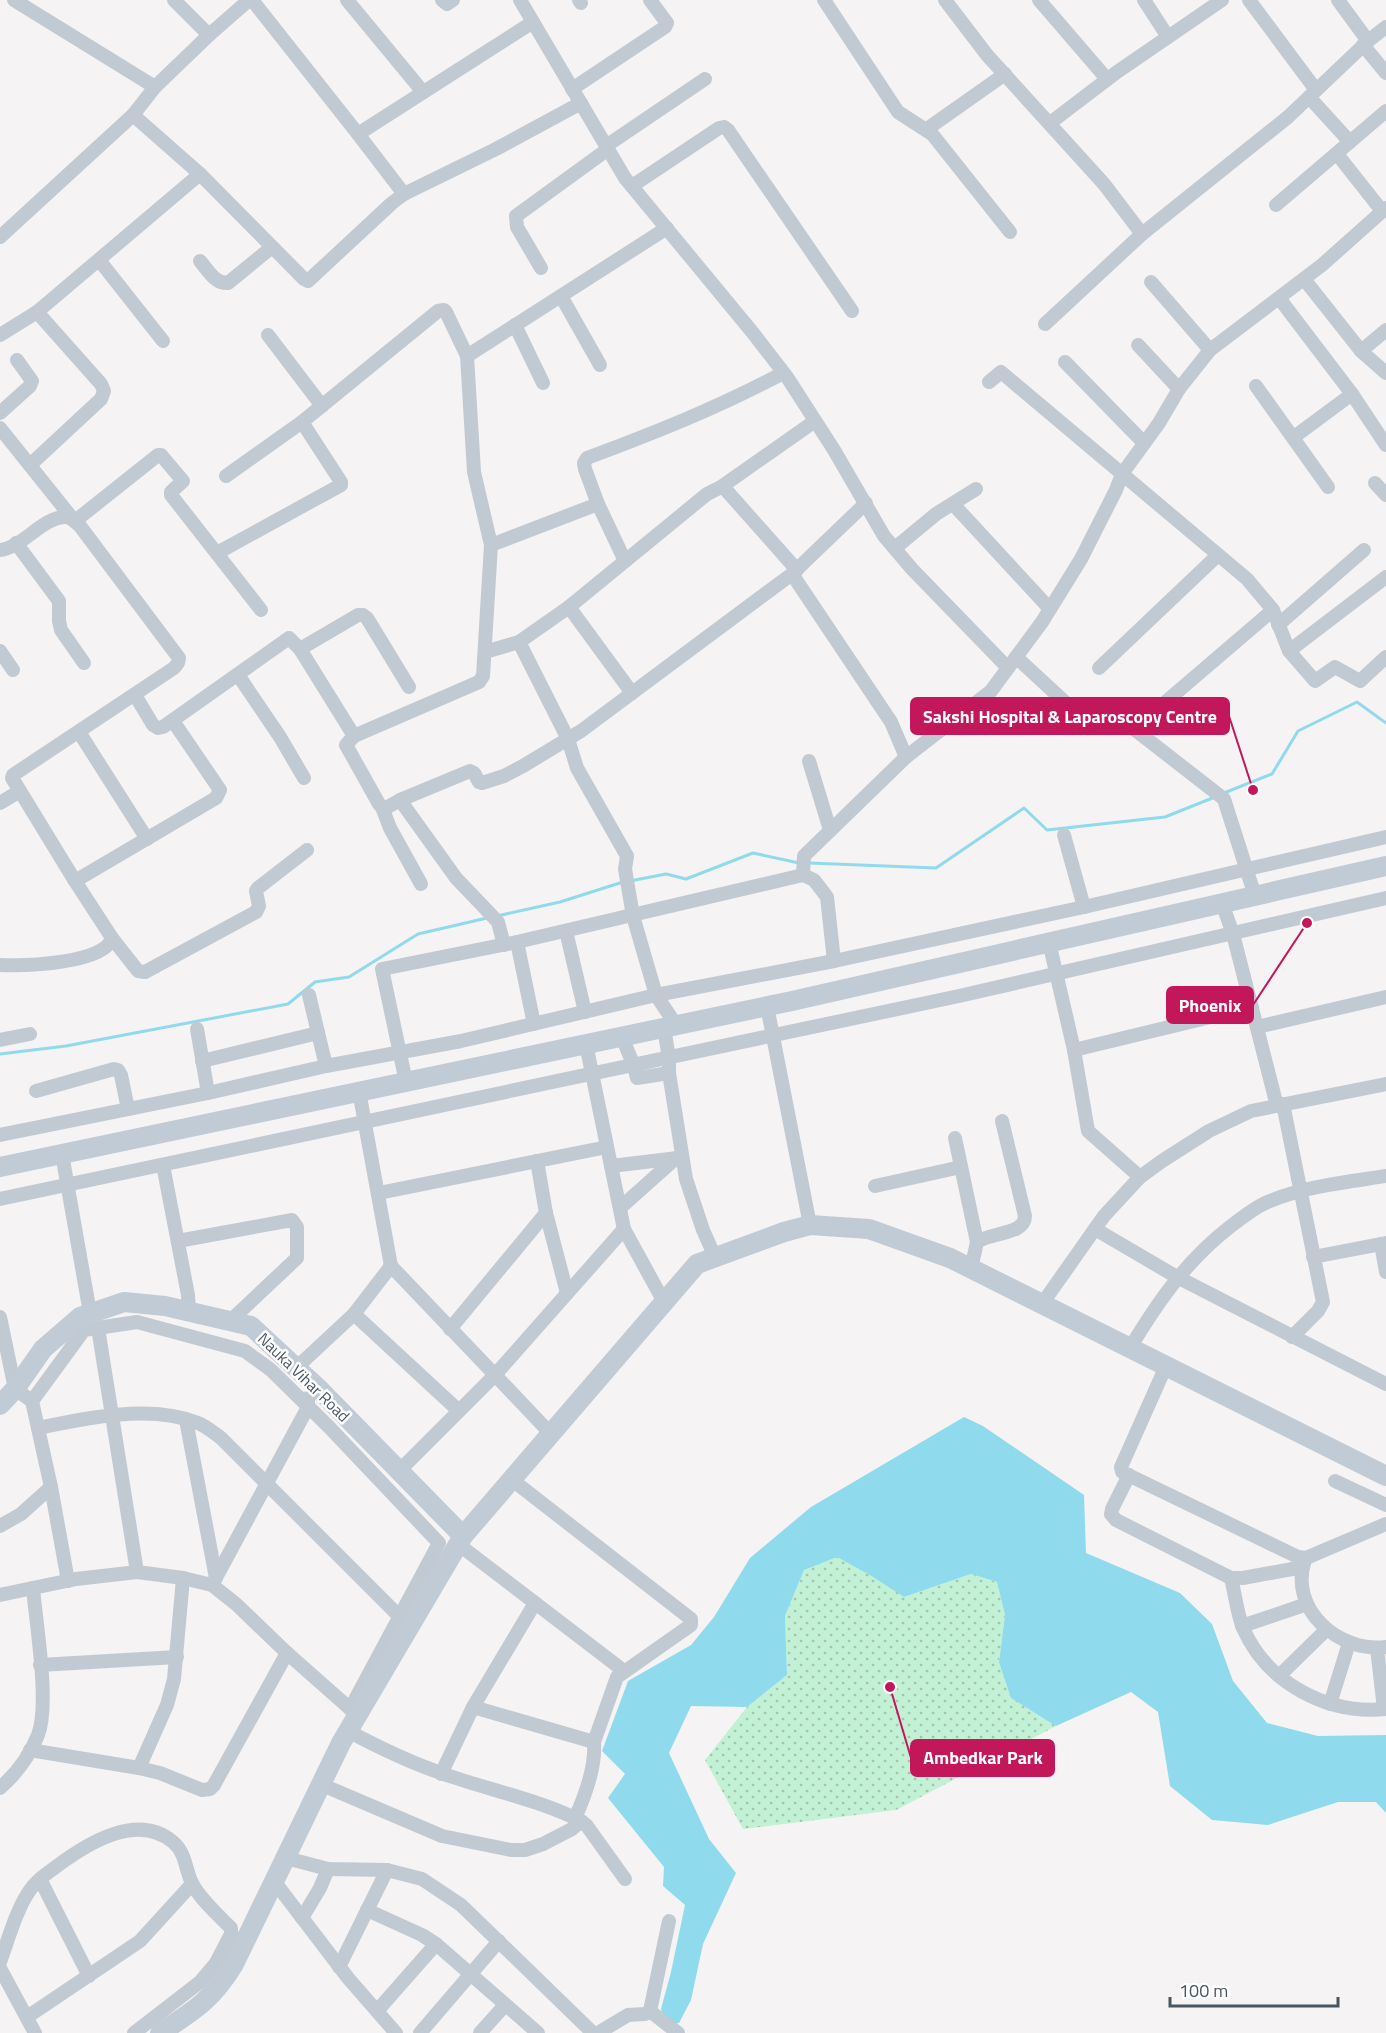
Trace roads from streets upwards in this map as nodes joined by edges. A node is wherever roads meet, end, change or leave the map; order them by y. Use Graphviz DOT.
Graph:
graph roads {
  1 [pos="14,0"];
  2 [pos="174,0"];
  3 [pos="250,0"];
  4 [pos="347,0"];
  5 [pos="442,0"];
  6 [pos="453,0"];
  7 [pos="520,0"];
  8 [pos="650,0"];
  9 [pos="824,0"];
  10 [pos="945,0"];
  11 [pos="1039,0"];
  12 [pos="1144,0"];
  13 [pos="1222,0"];
  14 [pos="1250,0"];
  15 [pos="1338,0"];
  16 [pos="533,22"];
  17 [pos="1386,27"];
  18 [pos="209,36"];
  19 [pos="1168,37"];
  20 [pos="1366,43"];
  21 [pos="1386,73"];
  22 [pos="1005,74"];
  23 [pos="705,79"];
  24 [pos="1107,80"];
  25 [pos="155,87"];
  26 [pos="572,89"];
  27 [pos="423,92"];
  28 [pos="1313,93"];
  29 [pos="581,102"];
  30 [pos="1386,111"];
  31 [pos="133,115"];
  32 [pos="1050,123"];
  33 [pos="927,129"];
  34 [pos="358,134"];
  35 [pos="1350,142"];
  36 [pos="607,147"];
  37 [pos="1336,154"];
  38 [pos="200,174"];
  39 [pos="632,186"];
  40 [pos="404,194"];
  41 [pos="1276,205"];
  42 [pos="1384,210"];
  43 [pos="667,228"];
  44 [pos="1010,232"];
  45 [pos="1142,234"];
  46 [pos="0,237"];
  47 [pos="273,247"];
  48 [pos="99,260"];
  49 [pos="200,261"];
  50 [pos="541,268"];
  51 [pos="1304,279"];
  52 [pos="1151,282"];
  53 [pos="561,296"];
  54 [pos="1279,298"];
  55 [pos="852,311"];
  56 [pos="37,312"];
  57 [pos="1045,324"];
  58 [pos="515,325"];
  59 [pos="1386,330"];
  60 [pos="0,335"];
  61 [pos="268,335"];
  62 [pos="163,341"];
  63 [pos="1138,345"];
  64 [pos="1209,350"];
  65 [pos="1361,351"];
  66 [pos="467,356"];
  67 [pos="17,360"];
  68 [pos="1065,362"];
  69 [pos="600,365"];
  70 [pos="783,373"];
  71 [pos="1386,373"];
  72 [pos="989,382"];
  73 [pos="543,383"];
  74 [pos="1256,386"];
  75 [pos="1179,389"];
  76 [pos="1352,394"];
  77 [pos="322,406"];
  78 [pos="0,413"];
  79 [pos="815,421"];
  80 [pos="302,422"];
  81 [pos="0,428"];
  82 [pos="1294,438"];
  83 [pos="1144,442"];
  84 [pos="1386,445"];
  85 [pos="30,465"];
  86 [pos="1122,474"];
  87 [pos="226,476"];
  88 [pos="1375,483"];
  89 [pos="721,487"];
  90 [pos="1328,487"];
  91 [pos="976,489"];
  92 [pos="1386,495"];
  93 [pos="866,503"];
  94 [pos="598,504"];
  95 [pos="953,504"];
  96 [pos="73,520"];
  97 [pos="16,543"];
  98 [pos="491,545"];
  99 [pos="895,549"];
  100 [pos="0,550"];
  101 [pos="1364,550"];
  102 [pos="217,553"];
  103 [pos="1218,555"];
  104 [pos="625,561"];
  105 [pos="795,572"];
  106 [pos="1386,577"];
  107 [pos="569,607"];
  108 [pos="1050,609"];
  109 [pos="261,610"];
  110 [pos="1273,610"];
  111 [pos="1278,625"];
  112 [pos="519,642"];
  113 [pos="300,649"];
  114 [pos="0,651"];
  115 [pos="1289,651"];
  116 [pos="485,652"];
  117 [pos="1386,657"];
  118 [pos="1012,662"];
  119 [pos="84,663"];
  120 [pos="1099,668"];
  121 [pos="13,670"];
  122 [pos="238,675"];
  123 [pos="409,687"];
  124 [pos="632,693"];
  125 [pos="135,695"];
  126 [pos="1068,705"];
  127 [pos="173,720"];
  128 [pos="79,732"];
  129 [pos="354,736"];
  130 [pos="568,739"];
  131 [pos="906,757"];
  132 [pos="809,761"];
  133 [pos="304,778"];
  134 [pos="0,785"];
  135 [pos="9,797"];
  136 [pos="399,800"];
  137 [pos="382,807"];
  138 [pos="830,830"];
  139 [pos="1064,834"];
  140 [pos="1386,837"];
  141 [pos="147,838"];
  142 [pos="307,850"];
  143 [pos="1386,866"];
  144 [pos="804,867"];
  145 [pos="1248,870"];
  146 [pos="75,881"];
  147 [pos="421,884"];
  148 [pos="1255,896"];
  149 [pos="1386,898"];
  150 [pos="1222,903"];
  151 [pos="1084,907"];
  152 [pos="633,916"];
  153 [pos="566,931"];
  154 [pos="1233,934"];
  155 [pos="112,938"];
  156 [pos="1049,942"];
  157 [pos="510,944"];
  158 [pos="834,961"];
  159 [pos="0,965"];
  160 [pos="1057,974"];
  161 [pos="309,995"];
  162 [pos="656,995"];
  163 [pos="1386,997"];
  164 [pos="767,1006"];
  165 [pos="1252,1007"];
  166 [pos="585,1012"];
  167 [pos="534,1024"];
  168 [pos="670,1027"];
  169 [pos="1257,1028"];
  170 [pos="197,1029"];
  171 [pos="318,1033"];
  172 [pos="30,1034"];
  173 [pos="622,1036"];
  174 [pos="773,1036"];
  175 [pos="0,1040"];
  176 [pos="586,1044"];
  177 [pos="1074,1050"];
  178 [pos="400,1052"];
  179 [pos="669,1058"];
  180 [pos="202,1061"];
  181 [pos="326,1066"];
  182 [pos="634,1066"];
  183 [pos="669,1073"];
  184 [pos="592,1075"];
  185 [pos="406,1082"];
  186 [pos="1386,1084"];
  187 [pos="36,1091"];
  188 [pos="359,1091"];
  189 [pos="208,1093"];
  190 [pos="1280,1105"];
  191 [pos="128,1109"];
  192 [pos="1002,1121"];
  193 [pos="365,1123"];
  194 [pos="0,1135"];
  195 [pos="955,1138"];
  196 [pos="607,1147"];
  197 [pos="62,1154"];
  198 [pos="679,1157"];
  199 [pos="537,1161"];
  200 [pos="163,1165"];
  201 [pos="611,1166"];
  202 [pos="0,1167"];
  203 [pos="961,1167"];
  204 [pos="1386,1176"];
  205 [pos="1140,1177"];
  206 [pos="67,1185"];
  207 [pos="875,1186"];
  208 [pos="1300,1190"];
  209 [pos="379,1193"];
  210 [pos="0,1199"];
  211 [pos="620,1208"];
  212 [pos="546,1213"];
  213 [pos="810,1225"];
  214 [pos="624,1229"];
  215 [pos="1095,1229"];
  216 [pos="178,1241"];
  217 [pos="977,1242"];
  218 [pos="1383,1244"];
  219 [pos="715,1257"];
  220 [pos="1313,1257"];
  221 [pos="391,1266"];
  222 [pos="971,1269"];
  223 [pos="1386,1272"];
  224 [pos="1177,1277"];
  225 [pos="567,1293"];
  226 [pos="664,1302"];
  227 [pos="1042,1304"];
  228 [pos="189,1311"];
  229 [pos="354,1314"];
  230 [pos="0,1317"];
  231 [pos="94,1321"];
  232 [pos="230,1321"];
  233 [pos="251,1326"];
  234 [pos="450,1329"];
  235 [pos="1292,1337"];
  236 [pos="1130,1348"];
  237 [pos="245,1351"];
  238 [pos="1166,1366"];
  239 [pos="301,1372"];
  240 [pos="495,1375"];
  241 [pos="1386,1384"];
  242 [pos="15,1389"];
  243 [pos="32,1401"];
  244 [pos="0,1405"];
  245 [pos="308,1407"];
  246 [pos="459,1411"];
  247 [pos="112,1416"];
  248 [pos="186,1420"];
  249 [pos="38,1428"];
  250 [pos="551,1434"];
  251 [pos="399,1471"];
  252 [pos="1129,1475"];
  253 [pos="1386,1476"];
  254 [pos="512,1479"];
  255 [pos="1335,1481"];
  256 [pos="268,1485"];
  257 [pos="51,1487"];
  258 [pos="1386,1504"];
  259 [pos="1386,1524"];
  260 [pos="0,1526"];
  261 [pos="460,1540"];
  262 [pos="1304,1562"];
  263 [pos="136,1572"];
  264 [pos="183,1578"];
  265 [pos="1231,1578"];
  266 [pos="68,1581"];
  267 [pos="214,1582"];
  268 [pos="33,1588"];
  269 [pos="0,1595"];
  270 [pos="535,1603"];
  271 [pos="1308,1604"];
  272 [pos="405,1622"];
  273 [pos="1242,1626"];
  274 [pos="1326,1630"];
  275 [pos="1349,1643"];
  276 [pos="1381,1648"];
  277 [pos="287,1653"];
  278 [pos="177,1657"];
  279 [pos="40,1665"];
  280 [pos="624,1671"];
  281 [pos="1279,1676"];
  282 [pos="1330,1704"];
  283 [pos="473,1707"];
  284 [pos="1385,1709"];
  285 [pos="352,1718"];
  286 [pos="594,1742"];
  287 [pos="30,1750"];
  288 [pos="139,1768"];
  289 [pos="441,1774"];
  290 [pos="320,1784"];
  291 [pos="0,1788"];
  292 [pos="578,1820"];
  293 [pos="286,1858"];
  294 [pos="328,1869"];
  295 [pos="387,1870"];
  296 [pos="40,1879"];
  297 [pos="625,1879"];
  298 [pos="274,1881"];
  299 [pos="192,1884"];
  300 [pos="367,1910"];
  301 [pos="302,1918"];
  302 [pos="669,1921"];
  303 [pos="499,1941"];
  304 [pos="436,1944"];
  305 [pos="0,1962"];
  306 [pos="339,1967"];
  307 [pos="0,1968"];
  308 [pos="470,1975"];
  309 [pos="89,1976"];
  310 [pos="505,2005"];
  311 [pos="376,2011"];
  312 [pos="650,2011"];
  313 [pos="27,2017"];
  314 [pos="35,2033"];
  315 [pos="134,2033"];
  316 [pos="160,2033"];
  317 [pos="396,2033"];
  318 [pos="420,2033"];
  319 [pos="480,2033"];
  320 [pos="538,2033"];
  321 [pos="593,2033"];
  322 [pos="598,2033"];
  323 [pos="678,2033"];
  1 -- 25 [label="street"];
  2 -- 18 [label="street"];
  3 -- 18 [label="street"];
  3 -- 34 [label="street"];
  4 -- 27 [label="street"];
  5 -- 6 [label="street"];
  7 -- 16 [label="street"];
  8 -- 26 [label="street"];
  9 -- 33 [label="street"];
  10 -- 22 [label="street"];
  11 -- 24 [label="street"];
  12 -- 19 [label="street"];
  13 -- 19 [label="street"];
  14 -- 28 [label="street"];
  15 -- 20 [label="street"];
  16 -- 26 [label="street"];
  16 -- 27 [label="street"];
  17 -- 20 [label="street"];
  18 -- 25 [label="street"];
  19 -- 24 [label="street"];
  20 -- 21 [label="street"];
  20 -- 28 [label="street"];
  22 -- 32 [label="street"];
  22 -- 33 [label="street"];
  23 -- 36 [label="street"];
  24 -- 32 [label="street"];
  25 -- 31 [label="street"];
  26 -- 29 [label="street"];
  27 -- 34 [label="street"];
  28 -- 35 [label="street"];
  28 -- 45 [label="street"];
  29 -- 36 [label="street"];
  29 -- 40 [label="street"];
  30 -- 35 [label="street"];
  31 -- 38 [label="street"];
  31 -- 46 [label="street"];
  32 -- 45 [label="street"];
  33 -- 44 [label="street"];
  34 -- 40 [label="street"];
  35 -- 37 [label="street"];
  36 -- 39 [label="street"];
  36 -- 50 [label="street"];
  37 -- 41 [label="street"];
  37 -- 42 [label="street"];
  38 -- 47 [label="street"];
  38 -- 48 [label="street"];
  39 -- 43 [label="street"];
  39 -- 55 [label="street"];
  40 -- 47 [label="street"];
  42 -- 51 [label="street"];
  43 -- 53 [label="street"];
  43 -- 70 [label="street"];
  45 -- 57 [label="street"];
  47 -- 49 [label="street"];
  48 -- 56 [label="street"];
  48 -- 62 [label="street"];
  51 -- 54 [label="street"];
  51 -- 65 [label="street"];
  52 -- 64 [label="street"];
  53 -- 58 [label="street"];
  53 -- 69 [label="street"];
  54 -- 64 [label="street"];
  54 -- 76 [label="street"];
  56 -- 60 [label="street"];
  56 -- 85 [label="street"];
  58 -- 66 [label="street"];
  58 -- 73 [label="street"];
  59 -- 65 [label="street"];
  61 -- 77 [label="street"];
  63 -- 75 [label="street"];
  64 -- 75 [label="street"];
  65 -- 71 [label="street"];
  66 -- 77 [label="street"];
  66 -- 98 [label="street"];
  67 -- 78 [label="street"];
  68 -- 83 [label="street"];
  70 -- 79 [label="street"];
  70 -- 94 [label="street"];
  72 -- 86 [label="street"];
  74 -- 82 [label="street"];
  75 -- 83 [label="street"];
  76 -- 82 [label="street"];
  76 -- 84 [label="street"];
  77 -- 80 [label="street"];
  79 -- 89 [label="street"];
  79 -- 93 [label="street"];
  80 -- 87 [label="street"];
  80 -- 102 [label="street"];
  81 -- 85 [label="street"];
  82 -- 90 [label="street"];
  83 -- 86 [label="street"];
  85 -- 96 [label="street"];
  86 -- 103 [label="street"];
  86 -- 108 [label="street"];
  88 -- 92 [label="street"];
  89 -- 104 [label="street"];
  89 -- 105 [label="street"];
  91 -- 95 [label="street"];
  93 -- 99 [label="street"];
  93 -- 105 [label="street"];
  94 -- 98 [label="street"];
  94 -- 104 [label="street"];
  95 -- 99 [label="street"];
  95 -- 108 [label="street"];
  96 -- 97 [label="street"];
  96 -- 102 [label="street"];
  96 -- 125 [label="street"];
  97 -- 100 [label="street"];
  97 -- 119 [label="street"];
  98 -- 116 [label="street"];
  99 -- 118 [label="street"];
  101 -- 111 [label="street"];
  102 -- 109 [label="street"];
  103 -- 110 [label="street"];
  103 -- 120 [label="street"];
  104 -- 107 [label="street"];
  105 -- 124 [label="street"];
  105 -- 131 [label="street"];
  106 -- 115 [label="street"];
  107 -- 112 [label="street"];
  107 -- 124 [label="street"];
  108 -- 118 [label="street"];
  110 -- 111 [label="street"];
  110 -- 145 [label="street"];
  111 -- 115 [label="street"];
  112 -- 116 [label="street"];
  112 -- 130 [label="street"];
  113 -- 122 [label="street"];
  113 -- 123 [label="street"];
  113 -- 129 [label="street"];
  114 -- 121 [label="street"];
  115 -- 117 [label="street"];
  116 -- 129 [label="street"];
  118 -- 126 [label="street"];
  118 -- 131 [label="street"];
  122 -- 127 [label="street"];
  122 -- 133 [label="street"];
  124 -- 130 [label="street"];
  125 -- 127 [label="street"];
  125 -- 128 [label="street"];
  127 -- 141 [label="street"];
  128 -- 135 [label="street"];
  128 -- 141 [label="street"];
  129 -- 137 [label="street"];
  130 -- 136 [label="street"];
  130 -- 152 [label="street"];
  131 -- 138 [label="street"];
  132 -- 138 [label="street"];
  134 -- 135 [label="street"];
  135 -- 146 [label="street"];
  136 -- 137 [label="street"];
  136 -- 157 [label="street"];
  137 -- 147 [label="street"];
  138 -- 144 [label="street"];
  139 -- 151 [label="street"];
  140 -- 145 [label="street"];
  141 -- 146 [label="street"];
  142 -- 155 [label="street"];
  143 -- 148 [label="street"];
  144 -- 152 [label="street"];
  144 -- 158 [label="street"];
  145 -- 148 [label="street"];
  145 -- 151 [label="street"];
  146 -- 155 [label="street"];
  148 -- 150 [label="street"];
  149 -- 154 [label="street"];
  150 -- 154 [label="street"];
  150 -- 156 [label="street"];
  151 -- 158 [label="street"];
  152 -- 153 [label="street"];
  152 -- 162 [label="street"];
  153 -- 157 [label="street"];
  153 -- 166 [label="street"];
  154 -- 160 [label="street"];
  154 -- 165 [label="street"];
  155 -- 159 [label="street"];
  156 -- 160 [label="street"];
  156 -- 164 [label="street"];
  157 -- 167 [label="street"];
  157 -- 178 [label="street"];
  158 -- 162 [label="street"];
  160 -- 174 [label="street"];
  160 -- 177 [label="street"];
  161 -- 171 [label="street"];
  162 -- 166 [label="street"];
  162 -- 168 [label="street"];
  163 -- 169 [label="street"];
  164 -- 168 [label="street"];
  164 -- 174 [label="street"];
  165 -- 169 [label="street"];
  165 -- 177 [label="street"];
  166 -- 167 [label="street"];
  167 -- 178 [label="street"];
  168 -- 173 [label="street"];
  168 -- 179 [label="street"];
  169 -- 190 [label="street"];
  170 -- 180 [label="street"];
  171 -- 180 [label="street"];
  171 -- 181 [label="street"];
  172 -- 175 [label="street"];
  173 -- 176 [label="street"];
  173 -- 182 [label="street"];
  174 -- 179 [label="street"];
  174 -- 213 [label="street"];
  176 -- 184 [label="street"];
  176 -- 185 [label="street"];
  177 -- 205 [label="street"];
  178 -- 181 [label="street"];
  178 -- 185 [label="street"];
  179 -- 182 [label="street"];
  179 -- 183 [label="street"];
  180 -- 189 [label="street"];
  181 -- 189 [label="street"];
  182 -- 183 [label="street"];
  182 -- 184 [label="street"];
  183 -- 198 [label="street"];
  184 -- 193 [label="street"];
  184 -- 196 [label="street"];
  185 -- 188 [label="street"];
  186 -- 190 [label="street"];
  187 -- 191 [label="street"];
  188 -- 193 [label="street"];
  188 -- 197 [label="street"];
  189 -- 191 [label="street"];
  190 -- 205 [label="street"];
  190 -- 208 [label="street"];
  191 -- 194 [label="street"];
  192 -- 217 [label="street"];
  193 -- 200 [label="street"];
  193 -- 209 [label="street"];
  195 -- 203 [label="street"];
  196 -- 199 [label="street"];
  196 -- 201 [label="street"];
  197 -- 202 [label="street"];
  197 -- 206 [label="street"];
  198 -- 201 [label="street"];
  198 -- 211 [label="street"];
  198 -- 219 [label="street"];
  199 -- 209 [label="street"];
  199 -- 212 [label="street"];
  200 -- 206 [label="street"];
  200 -- 216 [label="street"];
  201 -- 211 [label="street"];
  203 -- 207 [label="street"];
  203 -- 217 [label="street"];
  204 -- 208 [label="street"];
  205 -- 215 [label="street"];
  206 -- 210 [label="street"];
  206 -- 231 [label="street"];
  208 -- 220 [label="street"];
  208 -- 224 [label="street"];
  209 -- 221 [label="street"];
  211 -- 214 [label="street"];
  212 -- 225 [label="street"];
  212 -- 234 [label="street"];
  213 -- 219 [label="street"];
  213 -- 222 [label="street"];
  214 -- 225 [label="street"];
  214 -- 226 [label="street"];
  215 -- 224 [label="street"];
  215 -- 227 [label="street"];
  216 -- 228 [label="street"];
  216 -- 232 [label="street"];
  217 -- 222 [label="street"];
  218 -- 220 [label="street"];
  218 -- 223 [label="street"];
  219 -- 226 [label="street"];
  220 -- 235 [label="street"];
  221 -- 229 [label="street"];
  221 -- 234 [label="street"];
  222 -- 227 [label="street"];
  224 -- 235 [label="street"];
  224 -- 236 [label="street"];
  225 -- 240 [label="street"];
  226 -- 250 [label="street"];
  227 -- 236 [label="street"];
  228 -- 231 [label="street, Nauka Vihar Road"];
  228 -- 232 [label="street, Nauka Vihar Road"];
  229 -- 239 [label="street"];
  229 -- 246 [label="street"];
  230 -- 242 [label="street"];
  231 -- 237 [label="street"];
  231 -- 242 [label="street, Nauka Vihar Road"];
  231 -- 243 [label="street"];
  231 -- 247 [label="street"];
  232 -- 233 [label="street, Nauka Vihar Road"];
  233 -- 237 [label="street"];
  233 -- 239 [label="street, Nauka Vihar Road"];
  234 -- 240 [label="street"];
  235 -- 241 [label="street"];
  236 -- 238 [label="street"];
  237 -- 245 [label="street"];
  238 -- 252 [label="street"];
  238 -- 253 [label="street"];
  239 -- 245 [label="street"];
  239 -- 251 [label="street, Nauka Vihar Road"];
  240 -- 246 [label="street"];
  240 -- 250 [label="street"];
  242 -- 243 [label="street"];
  242 -- 244 [label="street, Nauka Vihar Road"];
  243 -- 249 [label="street"];
  245 -- 256 [label="street"];
  245 -- 272 [label="street"];
  246 -- 251 [label="street"];
  247 -- 248 [label="street"];
  247 -- 249 [label="street"];
  247 -- 263 [label="street"];
  248 -- 256 [label="street"];
  248 -- 267 [label="street"];
  249 -- 257 [label="street"];
  250 -- 254 [label="street"];
  251 -- 261 [label="street, Nauka Vihar Road"];
  252 -- 262 [label="street"];
  252 -- 265 [label="street"];
  254 -- 261 [label="street"];
  254 -- 280 [label="street"];
  255 -- 258 [label="street"];
  256 -- 267 [label="street"];
  256 -- 272 [label="street"];
  257 -- 260 [label="street"];
  257 -- 266 [label="street"];
  259 -- 262 [label="street"];
  261 -- 270 [label="street"];
  261 -- 272 [label="street"];
  262 -- 265 [label="street"];
  262 -- 271 [label="street"];
  263 -- 264 [label="street"];
  263 -- 266 [label="street"];
  264 -- 267 [label="street"];
  264 -- 278 [label="street"];
  265 -- 273 [label="street"];
  266 -- 268 [label="street"];
  267 -- 277 [label="street"];
  268 -- 269 [label="street"];
  268 -- 279 [label="street"];
  270 -- 280 [label="street"];
  270 -- 283 [label="street"];
  271 -- 273 [label="street"];
  271 -- 274 [label="street"];
  272 -- 285 [label="street"];
  273 -- 281 [label="street"];
  274 -- 275 [label="street"];
  274 -- 281 [label="street"];
  275 -- 276 [label="street"];
  275 -- 282 [label="street"];
  276 -- 284 [label="street"];
  277 -- 285 [label="street"];
  277 -- 288 [label="street"];
  278 -- 279 [label="street"];
  278 -- 288 [label="street"];
  279 -- 287 [label="street"];
  280 -- 286 [label="street"];
  281 -- 282 [label="street"];
  282 -- 284 [label="street"];
  283 -- 286 [label="street"];
  283 -- 289 [label="street"];
  285 -- 289 [label="street"];
  285 -- 290 [label="street"];
  286 -- 292 [label="street"];
  287 -- 288 [label="street"];
  287 -- 291 [label="street"];
  289 -- 292 [label="street"];
  290 -- 292 [label="street"];
  290 -- 293 [label="street"];
  292 -- 297 [label="street"];
  293 -- 294 [label="street"];
  293 -- 298 [label="street"];
  294 -- 295 [label="street"];
  294 -- 301 [label="street"];
  295 -- 300 [label="street"];
  295 -- 303 [label="street"];
  296 -- 299 [label="street"];
  296 -- 305 [label="street"];
  296 -- 309 [label="street"];
  298 -- 301 [label="street"];
  298 -- 316 [label="street"];
  299 -- 309 [label="street"];
  299 -- 315 [label="street"];
  300 -- 304 [label="street"];
  300 -- 306 [label="street"];
  301 -- 306 [label="street"];
  302 -- 312 [label="street"];
  303 -- 308 [label="street"];
  303 -- 321 [label="street"];
  304 -- 308 [label="street"];
  304 -- 311 [label="street"];
  306 -- 311 [label="street"];
  307 -- 313 [label="street"];
  308 -- 310 [label="street"];
  308 -- 318 [label="street"];
  309 -- 313 [label="street"];
  310 -- 319 [label="street"];
  310 -- 320 [label="street"];
  311 -- 317 [label="street"];
  312 -- 322 [label="street"];
  312 -- 323 [label="street"];
  313 -- 314 [label="street"];
}
